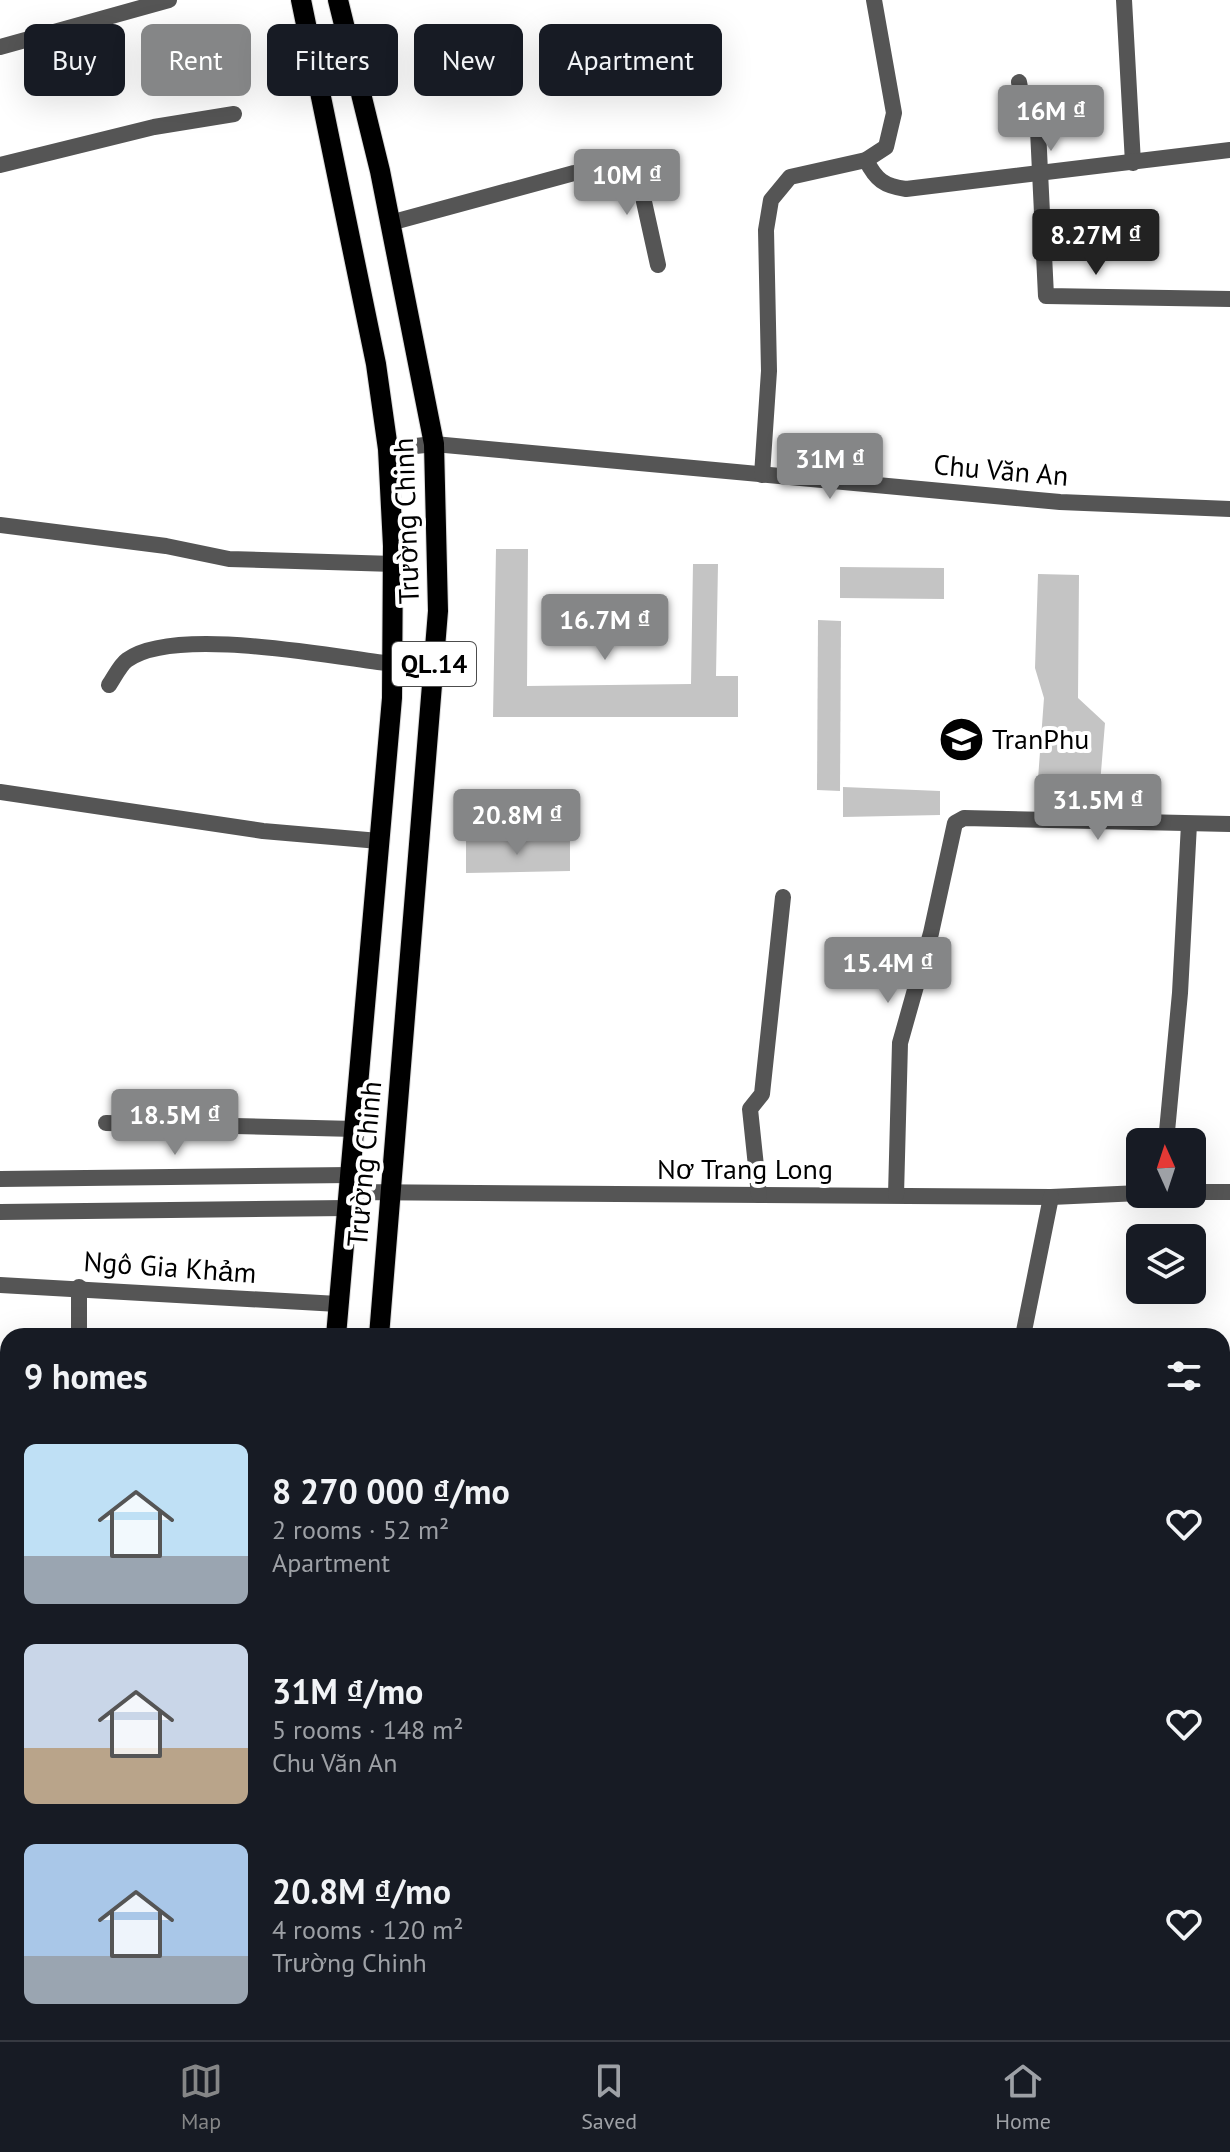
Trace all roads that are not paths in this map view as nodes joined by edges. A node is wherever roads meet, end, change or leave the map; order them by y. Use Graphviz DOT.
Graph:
graph roads {
  1 [pos="169,0"];
  2 [pos="301,0"];
  3 [pos="338,0"];
  4 [pos="874,0"];
  5 [pos="1124,0"];
  6 [pos="0,47"];
  7 [pos="1019,82"];
  8 [pos="234,114"];
  9 [pos="1230,150"];
  10 [pos="866,160"];
  11 [pos="1133,163"];
  12 [pos="0,165"];
  13 [pos="1042,174"];
  14 [pos="390,223"];
  15 [pos="658,265"];
  16 [pos="1230,299"];
  17 [pos="434,444"];
  18 [pos="388,449"];
  19 [pos="762,475"];
  20 [pos="1230,509"];
  21 [pos="0,525"];
  22 [pos="394,564"];
  23 [pos="393,664"];
  24 [pos="109,685"];
  25 [pos="0,792"];
  26 [pos="1189,824"];
  27 [pos="1230,824"];
  28 [pos="379,841"];
  29 [pos="783,897"];
  30 [pos="106,1123"];
  31 [pos="1167,1128"];
  32 [pos="355,1129"];
  33 [pos="0,1179"];
  34 [pos="349,1192"];
  35 [pos="389,1192"];
  36 [pos="1206,1192"];
  37 [pos="1230,1192"];
  38 [pos="1126,1194"];
  39 [pos="759,1195"];
  40 [pos="896,1195"];
  41 [pos="1051,1197"];
  42 [pos="0,1212"];
  43 [pos="0,1285"];
  44 [pos="79,1287"];
  45 [pos="338,1304"];
  46 [pos="79,1328"];
  47 [pos="336,1328"];
  48 [pos="380,1328"];
  49 [pos="1025,1328"];
  1 -- 6 [label="street"];
  2 -- 18 [label="main road, Trường Chinh / QL.14"];
  3 -- 14 [label="main road, Trường Chinh / QL.14"];
  4 -- 10 [label="street"];
  5 -- 11 [label="street"];
  7 -- 13 [label="street"];
  8 -- 12 [label="street"];
  9 -- 11 [label="street"];
  10 -- 13 [label="street"];
  10 -- 19 [label="street"];
  11 -- 13 [label="street"];
  13 -- 16 [label="street"];
  14 -- 15 [label="street"];
  14 -- 17 [label="main road, Trường Chinh / QL.14"];
  17 -- 18 [label="street, Chu Văn An"];
  17 -- 19 [label="street, Chu Văn An"];
  17 -- 35 [label="main road, Trường Chinh / QL.14"];
  18 -- 22 [label="main road, Trường Chinh / QL.14"];
  19 -- 20 [label="street, Chu Văn An"];
  21 -- 22 [label="street"];
  22 -- 23 [label="main road, Trường Chinh / QL.14"];
  23 -- 24 [label="street"];
  23 -- 28 [label="main road, Trường Chinh / QL.14"];
  25 -- 28 [label="street"];
  26 -- 27 [label="street"];
  26 -- 31 [label="street"];
  26 -- 40 [label="street"];
  28 -- 32 [label="main road, Trường Chinh / QL.14"];
  29 -- 39 [label="street"];
  30 -- 32 [label="street"];
  32 -- 34 [label="main road, Trường Chinh / QL.14"];
  33 -- 34 [label="street"];
  34 -- 35 [label="street, Nơ Trang Long"];
  34 -- 42 [label="street"];
  34 -- 45 [label="main road, Trường Chinh / QL.14"];
  35 -- 39 [label="street, Nơ Trang Long"];
  35 -- 48 [label="main road, Trường Chinh / QL.14"];
  36 -- 37 [label="street"];
  38 -- 41 [label="street, Nơ Trang Long"];
  39 -- 40 [label="street, Nơ Trang Long"];
  40 -- 41 [label="street, Nơ Trang Long"];
  41 -- 49 [label="street"];
  43 -- 44 [label="street, Ngô Gia Khảm"];
  44 -- 45 [label="street, Ngô Gia Khảm"];
  44 -- 46 [label="street"];
  45 -- 47 [label="main road, Trường Chinh / QL.14"];
}
